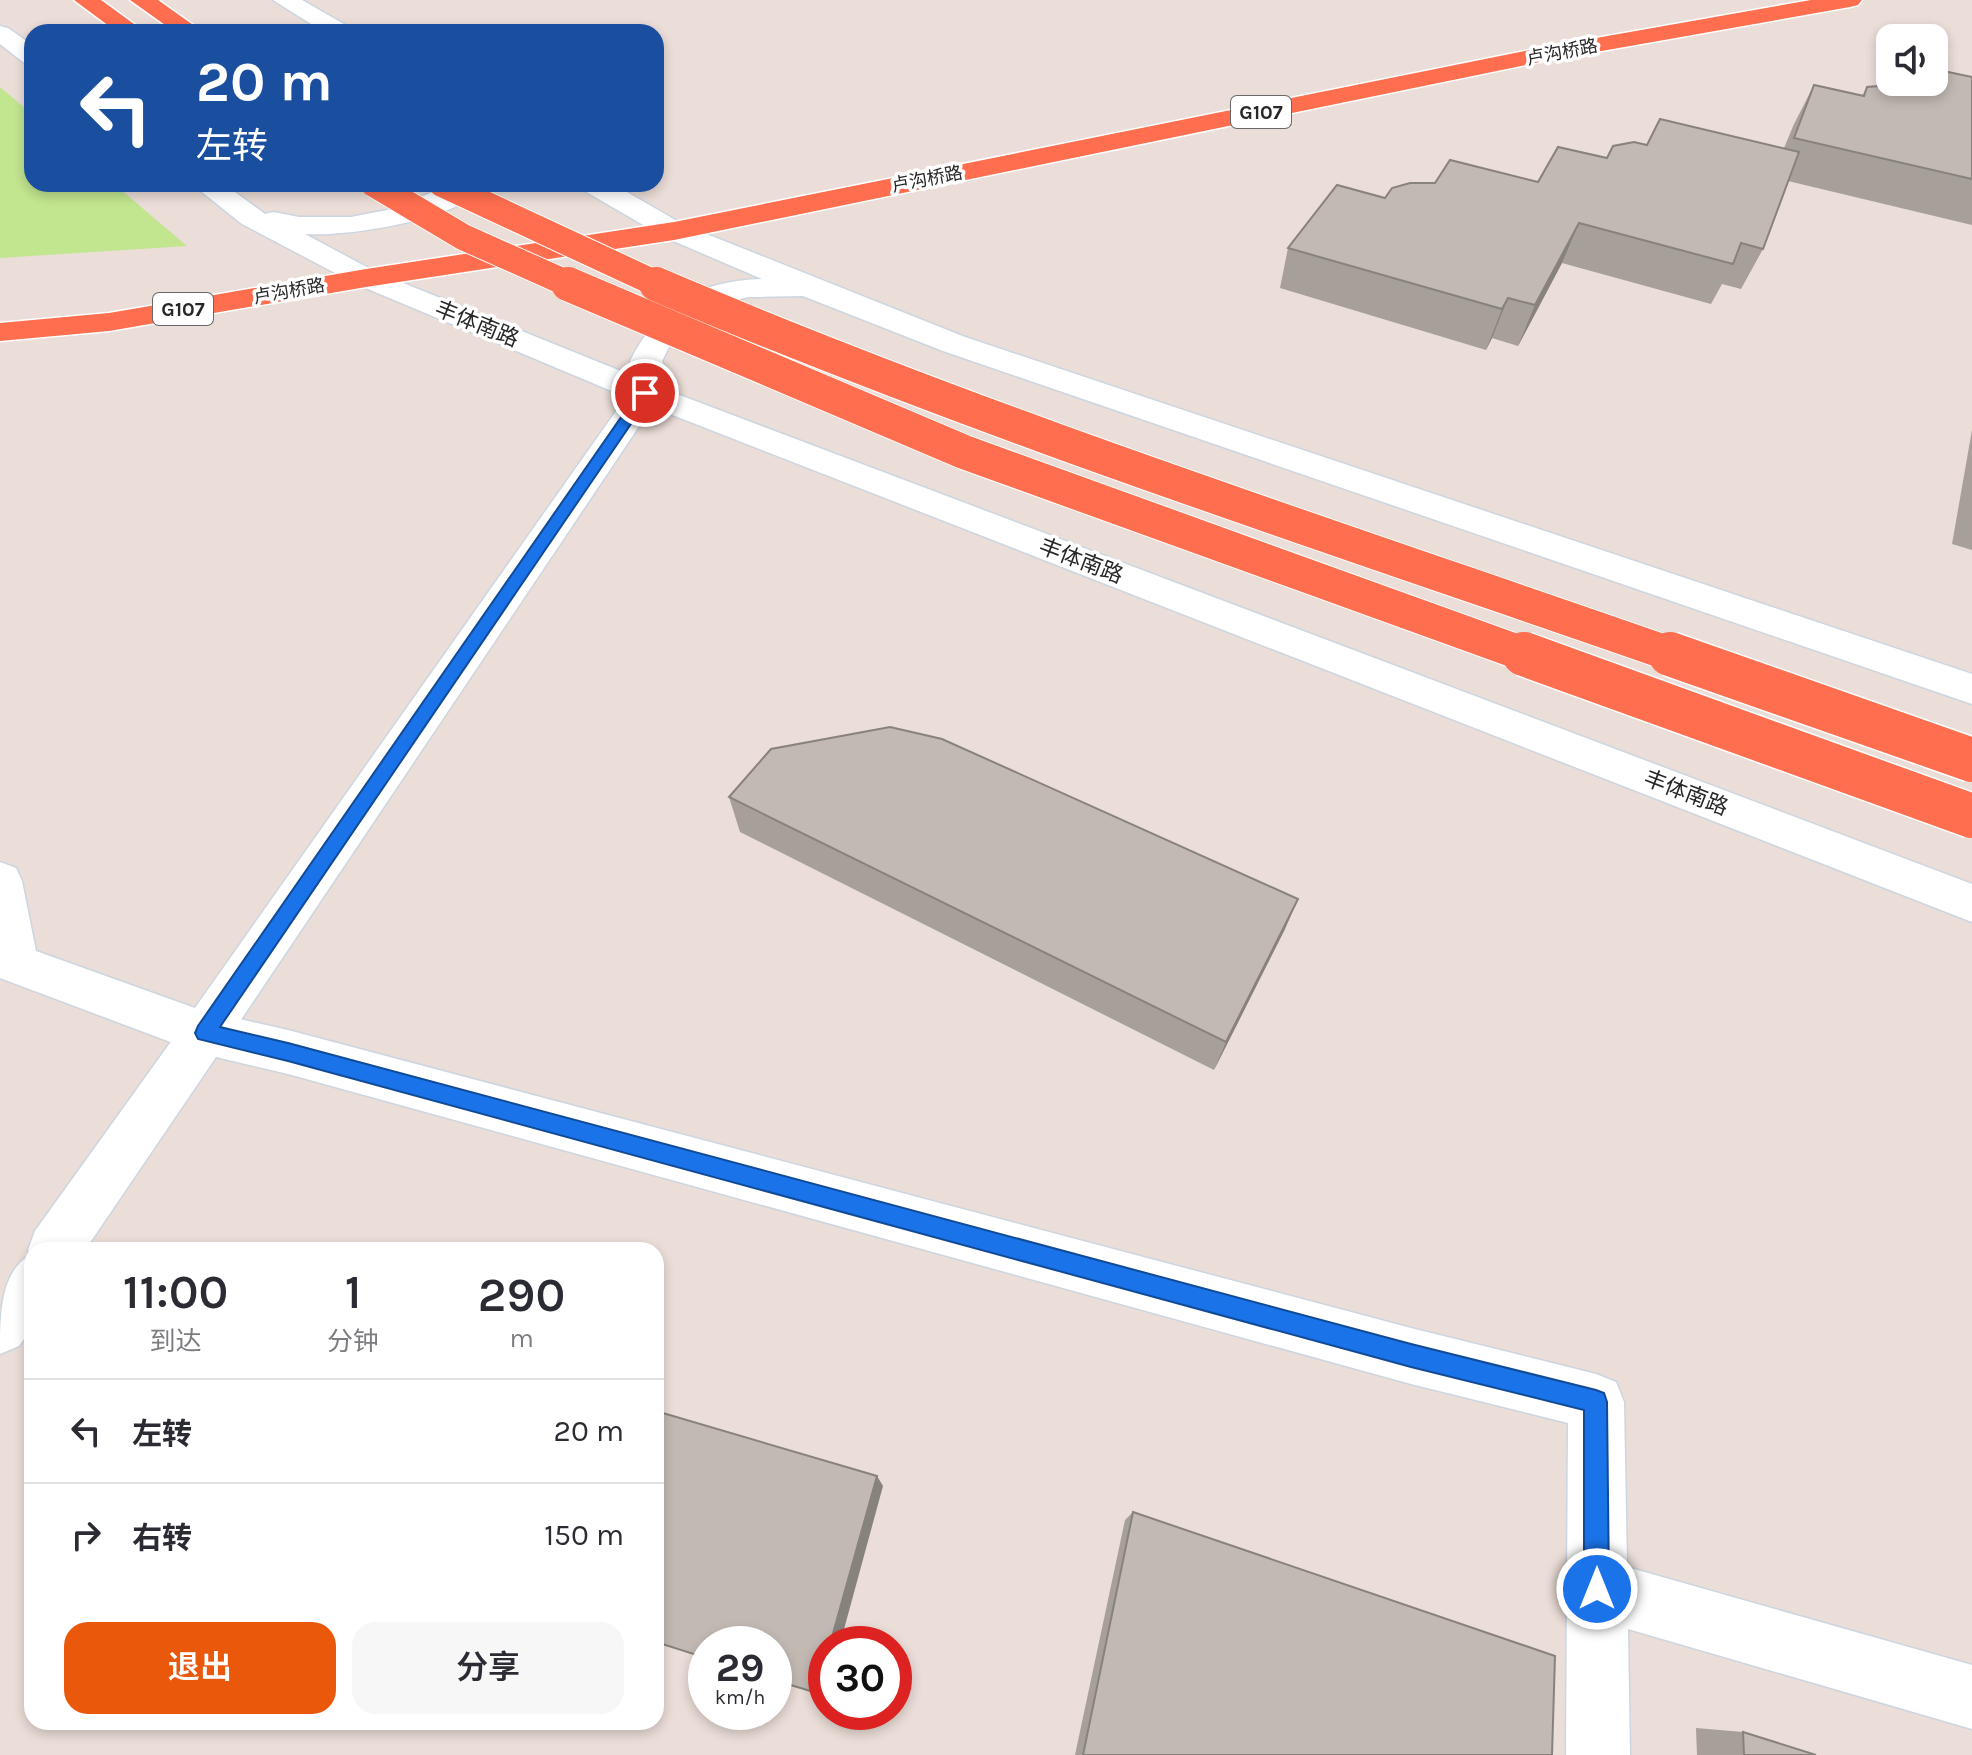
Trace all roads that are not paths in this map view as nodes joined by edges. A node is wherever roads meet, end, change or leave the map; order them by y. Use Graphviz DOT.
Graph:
graph roads {
  1 [pos="86,0"];
  2 [pos="142,0"];
  3 [pos="285,0"];
  4 [pos="1850,0"];
  5 [pos="121,24"];
  6 [pos="179,24"];
  7 [pos="327,24"];
  8 [pos="0,33"];
  9 [pos="24,51"];
  10 [pos="217,192"];
  11 [pos="387,192"];
  12 [pos="458,192"];
  13 [pos="459,192"];
  14 [pos="607,192"];
  15 [pos="244,212"];
  16 [pos="674,231"];
  17 [pos="366,278"];
  18 [pos="818,292"];
  19 [pos="0,332"];
  20 [pos="654,397"];
  21 [pos="1972,689"];
  22 [pos="1972,760"];
  23 [pos="1972,816"];
  24 [pos="0,881"];
  25 [pos="1972,903"];
  26 [pos="205,1033"];
  27 [pos="60,1242"];
  28 [pos="24,1292"];
  29 [pos="0,1327"];
  30 [pos="1597,1589"];
  31 [pos="1972,1697"];
  32 [pos="1598,1755"];
  1 -- 5 [label="highway"];
  2 -- 6 [label="highway"];
  3 -- 7 [label="street"];
  4 -- 16 [label="highway, 卢沟桥路 / G107"];
  8 -- 9 [label="street"];
  10 -- 15 [label="street, 丰体南路"];
  11 -- 23 [label="highway, bridge"];
  12 -- 22 [label="highway, bridge"];
  13 -- 15 [label="street"];
  14 -- 16 [label="street"];
  15 -- 17 [label="street, 丰体南路"];
  16 -- 17 [label="highway, 卢沟桥路 / G107"];
  16 -- 18 [label="street"];
  17 -- 19 [label="highway, 卢沟桥路 / G107"];
  17 -- 20 [label="street, 丰体南路"];
  18 -- 20 [label="street"];
  18 -- 21 [label="street"];
  20 -- 25 [label="street, 丰体南路"];
  20 -- 26 [label="street"];
  24 -- 26 [label="street"];
  26 -- 27 [label="street"];
  26 -- 30 [label="street"];
  28 -- 29 [label="street"];
  30 -- 31 [label="street"];
  30 -- 32 [label="street"];
}
